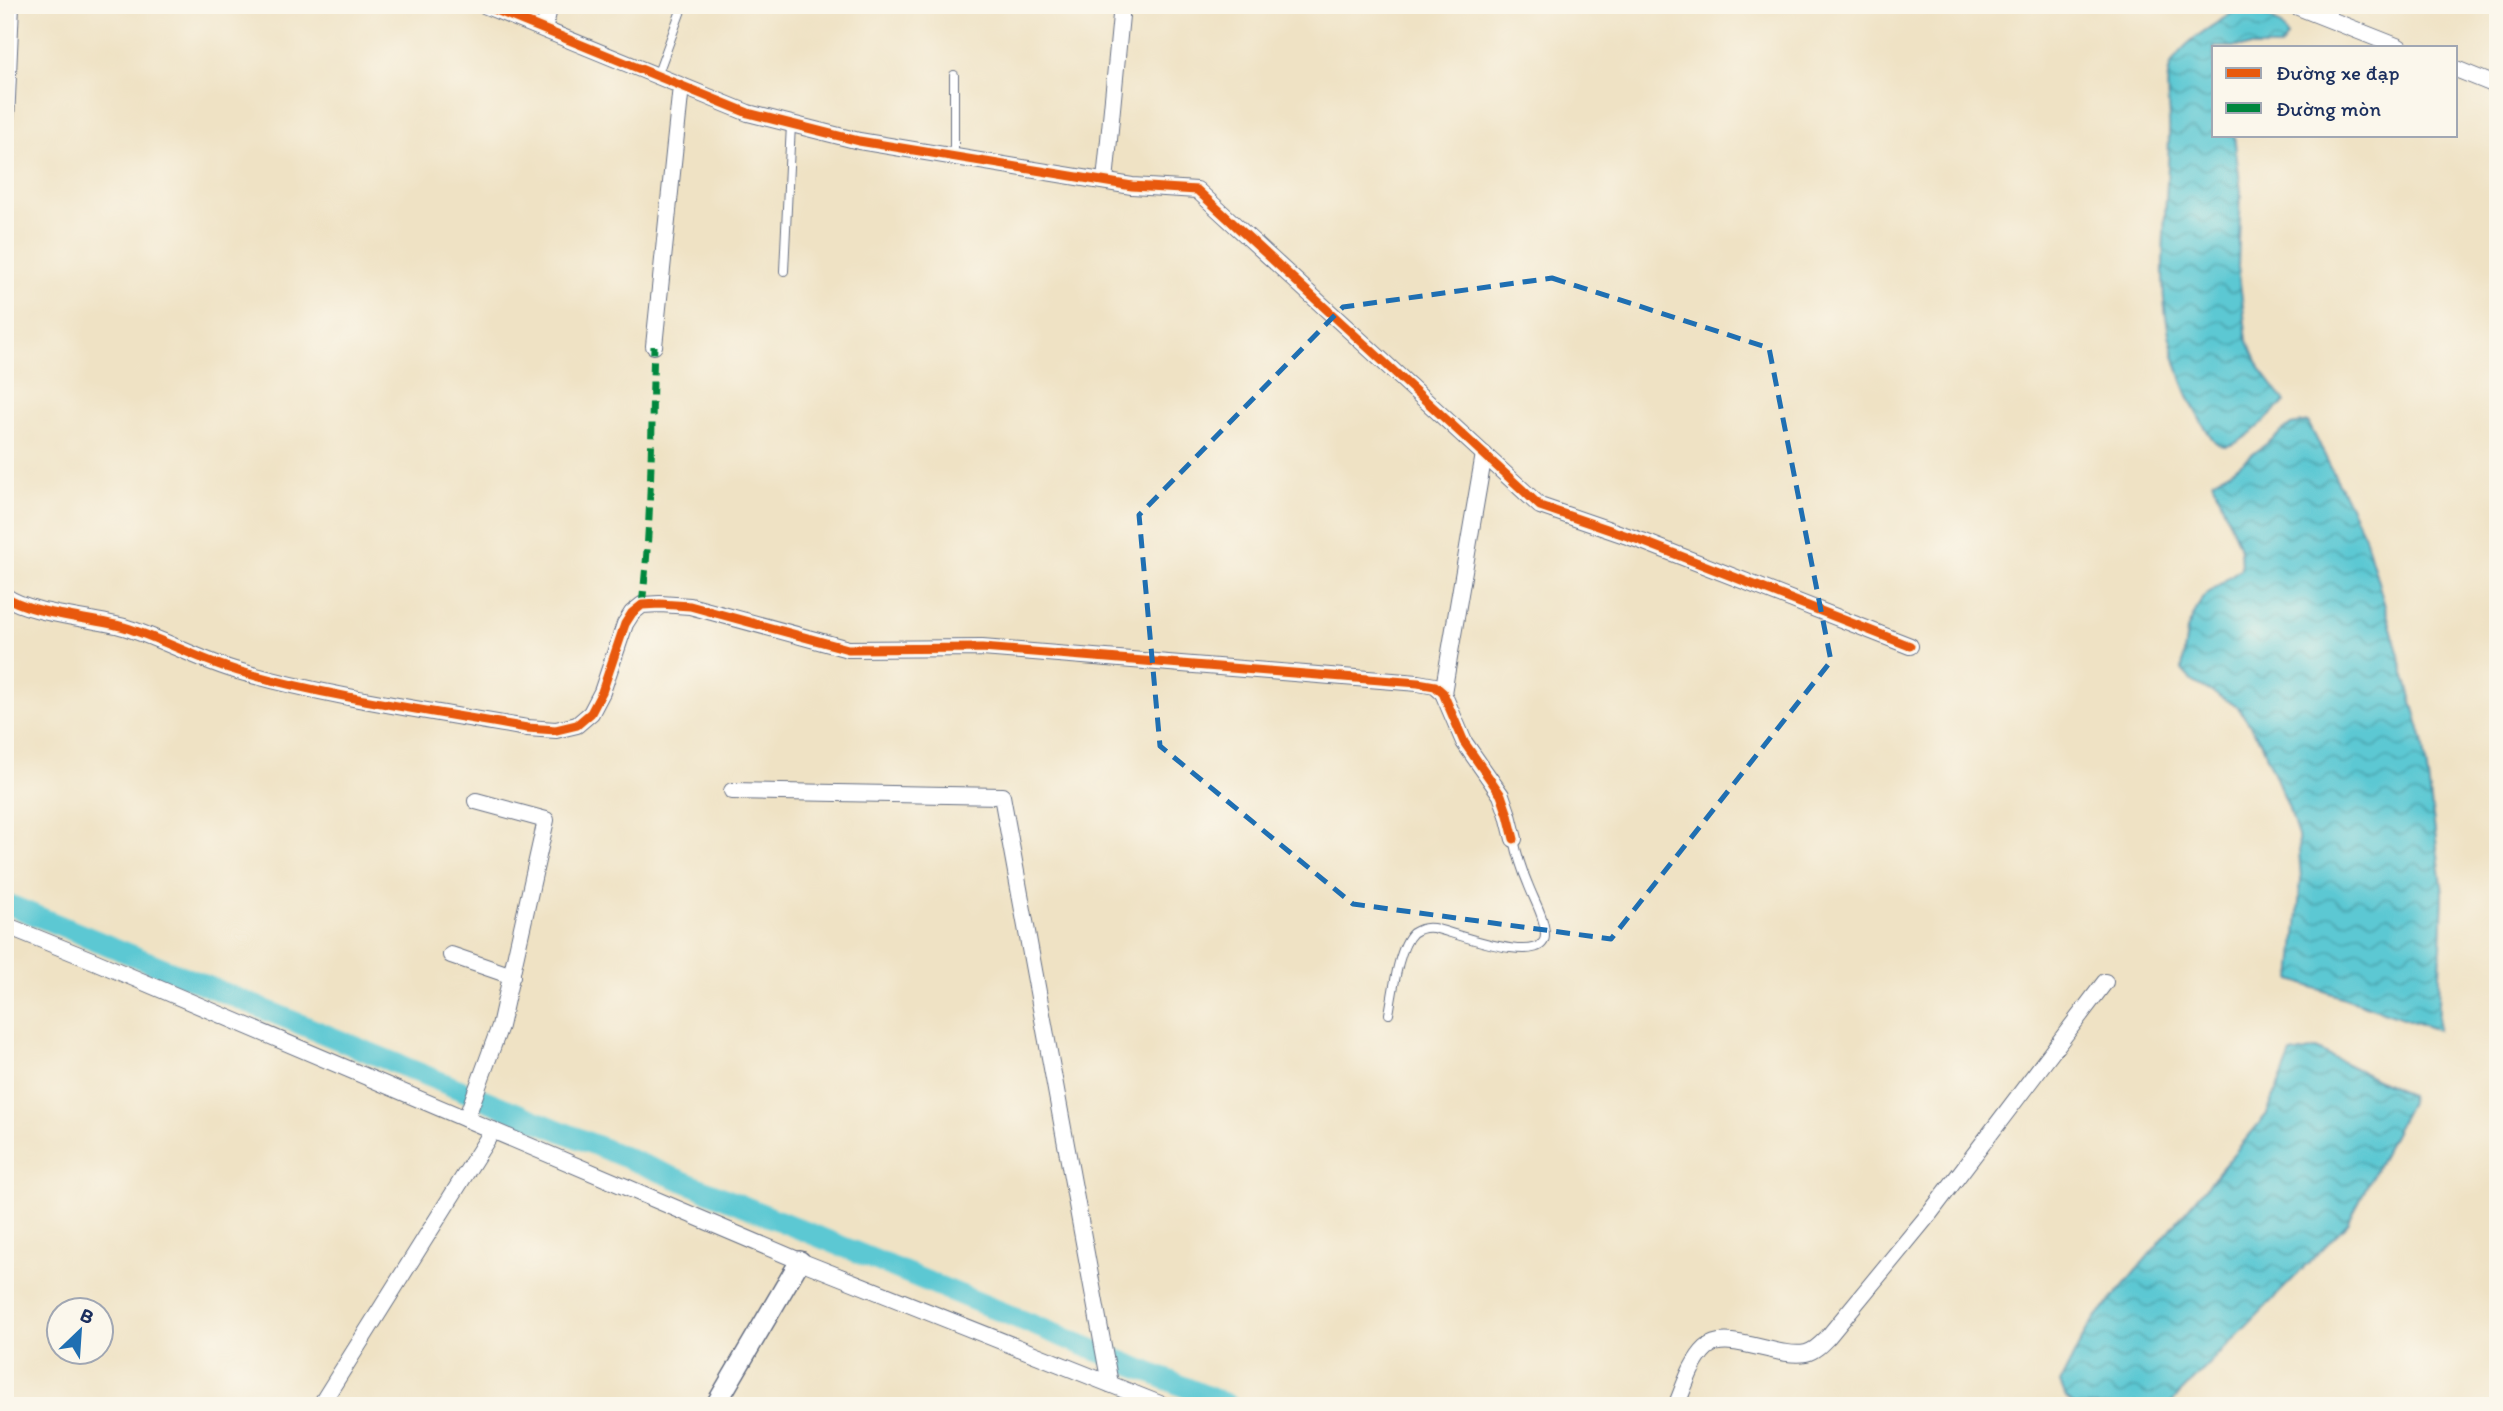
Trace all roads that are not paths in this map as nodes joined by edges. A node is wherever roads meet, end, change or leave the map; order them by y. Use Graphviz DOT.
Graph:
graph roads {
  1 [pos="10,5"];
  2 [pos="484,5"];
  3 [pos="550,5"];
  4 [pos="683,5"];
  5 [pos="1122,5"];
  6 [pos="2293,5"];
  7 [pos="2333,13"];
  8 [pos="544,29"];
  9 [pos="2397,46"];
  10 [pos="2458,70"];
  11 [pos="954,75"];
  12 [pos="657,76"];
  13 [pos="681,86"];
  14 [pos="2498,86"];
  15 [pos="791,124"];
  16 [pos="5,144"];
  17 [pos="954,157"];
  18 [pos="1105,181"];
  19 [pos="784,271"];
  20 [pos="654,346"];
  21 [pos="1484,454"];
  22 [pos="5,596"];
  23 [pos="1910,646"];
  24 [pos="1443,693"];
  25 [pos="732,791"];
  26 [pos="476,802"];
  27 [pos="1514,839"];
  28 [pos="5,925"];
  29 [pos="451,955"];
  30 [pos="512,976"];
  31 [pos="2105,982"];
  32 [pos="1389,1014"];
  33 [pos="466,1119"];
  34 [pos="493,1130"];
  35 [pos="800,1261"];
  36 [pos="1110,1384"];
  37 [pos="320,1406"];
  38 [pos="715,1406"];
  39 [pos="1165,1406"];
  40 [pos="1676,1406"];
  1 -- 16 [label="street"];
  2 -- 8 [label="street"];
  3 -- 8 [label="street"];
  4 -- 12 [label="lane"];
  5 -- 18 [label="street"];
  6 -- 7 [label="street"];
  7 -- 9 [label="street"];
  8 -- 12 [label="street"];
  10 -- 14 [label="street"];
  11 -- 17 [label="lane"];
  12 -- 13 [label="street"];
  13 -- 15 [label="street"];
  13 -- 20 [label="street"];
  15 -- 17 [label="street"];
  15 -- 19 [label="lane"];
  17 -- 18 [label="street"];
  18 -- 21 [label="street"];
  21 -- 23 [label="street"];
  21 -- 24 [label="street"];
  22 -- 24 [label="street"];
  24 -- 27 [label="street"];
  25 -- 36 [label="street"];
  26 -- 30 [label="street"];
  27 -- 32 [label="lane"];
  28 -- 33 [label="street"];
  29 -- 30 [label="street"];
  30 -- 33 [label="street"];
  31 -- 40 [label="street"];
  33 -- 34 [label="street"];
  34 -- 35 [label="street"];
  34 -- 37 [label="street"];
  35 -- 36 [label="street"];
  35 -- 38 [label="street"];
  36 -- 39 [label="street"];
}
